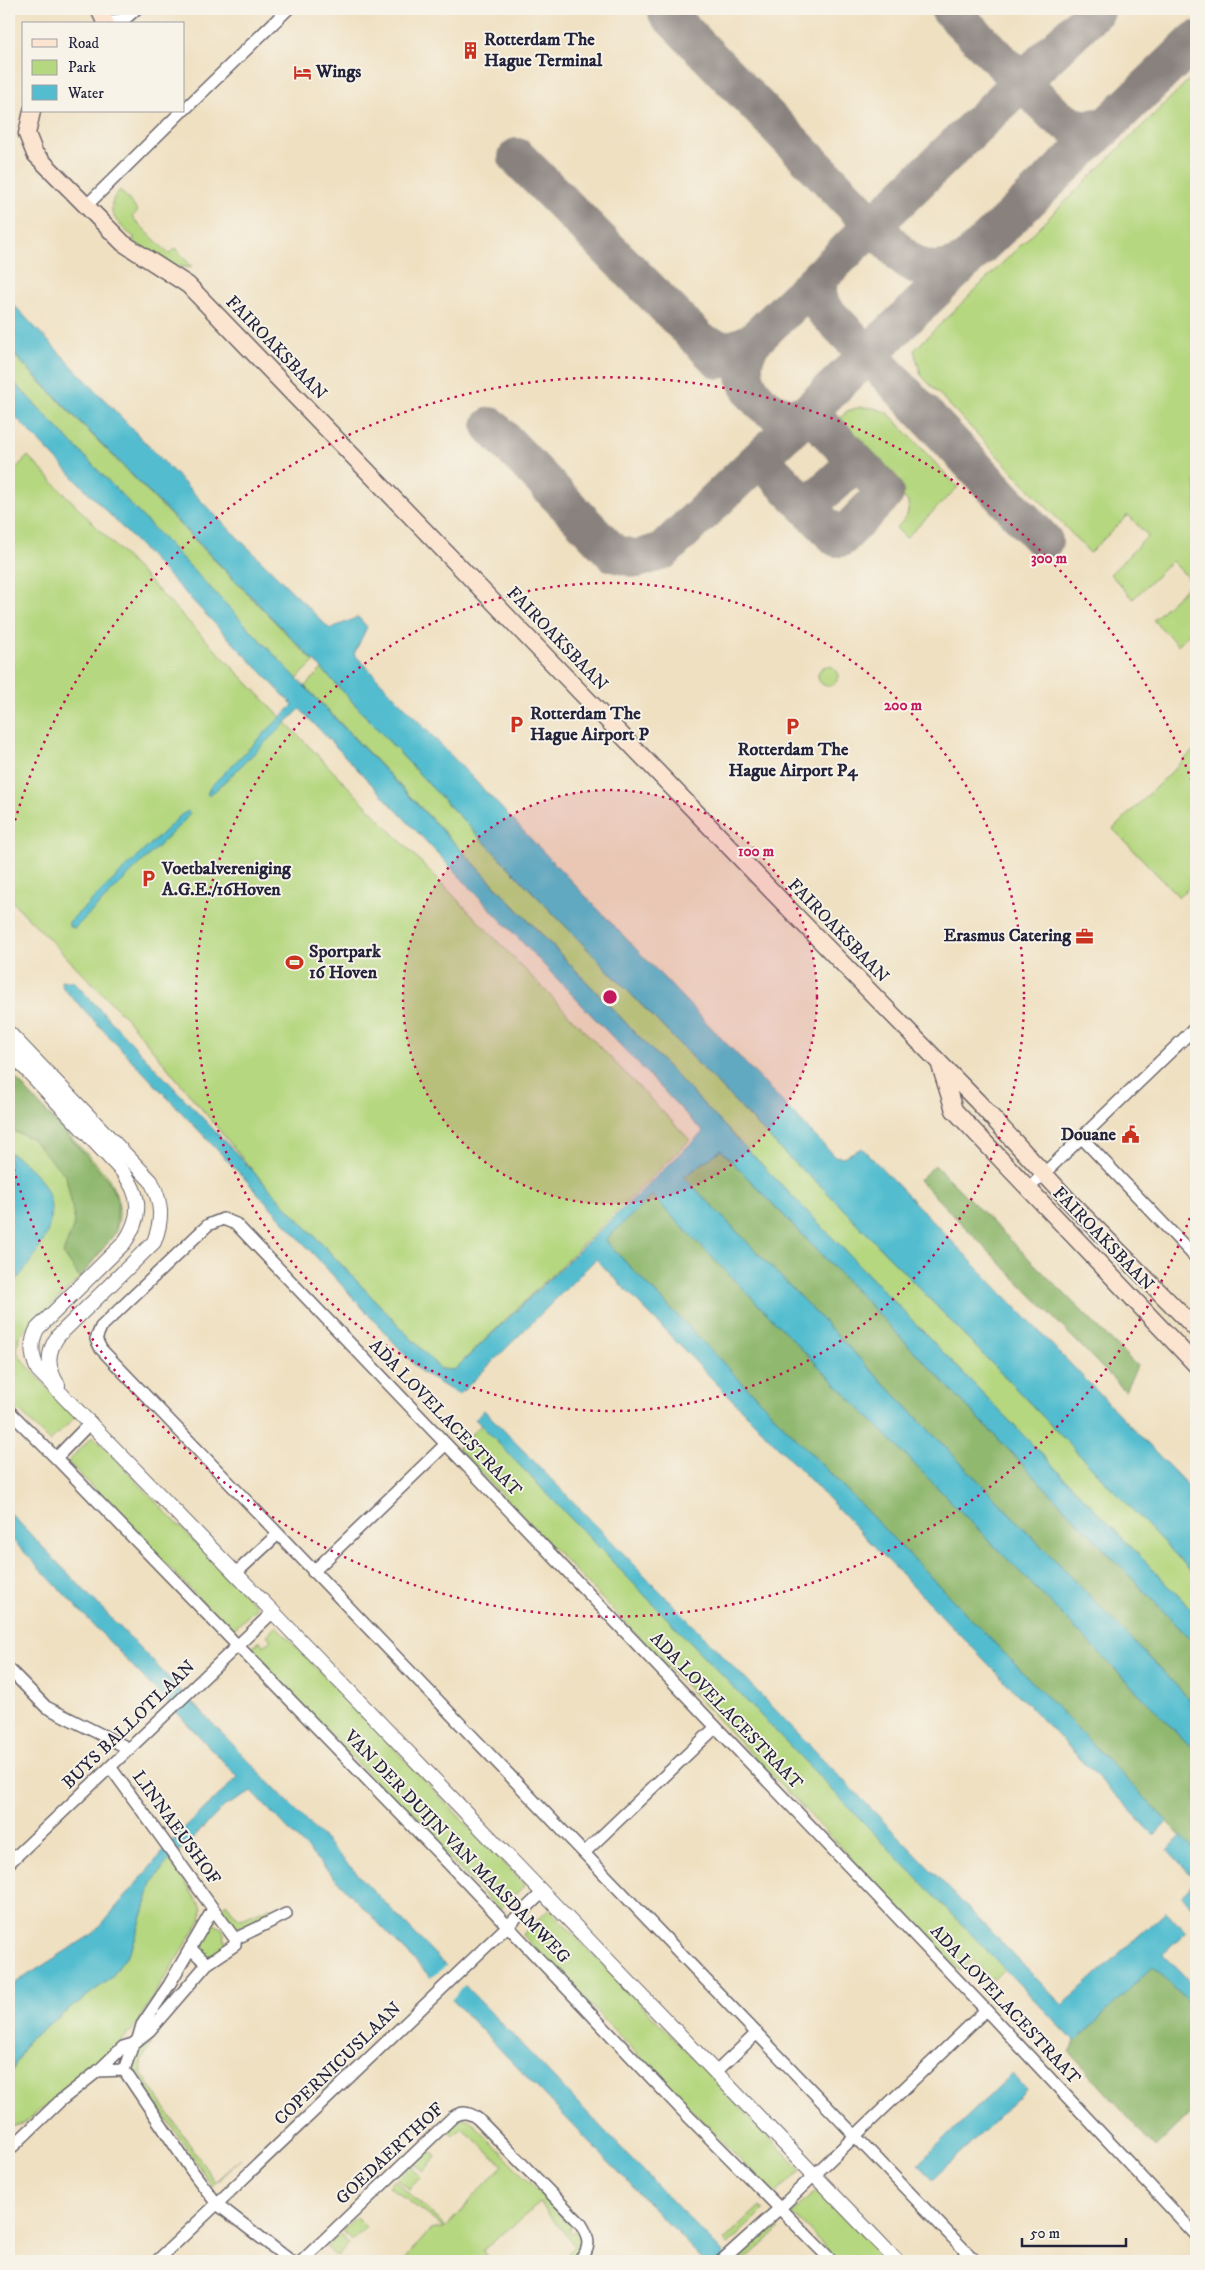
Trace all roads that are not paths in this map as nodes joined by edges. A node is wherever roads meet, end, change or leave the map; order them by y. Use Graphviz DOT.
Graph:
graph roads {
  1 [pos="136,9"];
  2 [pos="288,9"];
  3 [pos="104,18"];
  4 [pos="185,108"];
  5 [pos="32,112"];
  6 [pos="181,112"];
  7 [pos="86,206"];
  8 [pos="1196,1027"];
  9 [pos="9,1033"];
  10 [pos="9,1052"];
  11 [pos="939,1063"];
  12 [pos="1081,1137"];
  13 [pos="1044,1172"];
  14 [pos="1028,1189"];
  15 [pos="1196,1258"];
  16 [pos="1196,1329"];
  17 [pos="1196,1365"];
  18 [pos="71,1402"];
  19 [pos="9,1411"];
  20 [pos="91,1422"];
  21 [pos="446,1444"];
  22 [pos="56,1458"];
  23 [pos="278,1534"];
  24 [pos="313,1572"];
  25 [pos="236,1573"];
  26 [pos="273,1612"];
  27 [pos="238,1646"];
  28 [pos="9,1670"];
  29 [pos="716,1727"];
  30 [pos="130,1749"];
  31 [pos="111,1768"];
  32 [pos="585,1852"];
  33 [pos="9,1863"];
  34 [pos="543,1892"];
  35 [pos="213,1909"];
  36 [pos="286,1914"];
  37 [pos="507,1926"];
  38 [pos="235,1939"];
  39 [pos="190,1948"];
  40 [pos="207,1964"];
  41 [pos="169,1985"];
  42 [pos="179,1994"];
  43 [pos="986,2010"];
  44 [pos="757,2033"];
  45 [pos="135,2041"];
  46 [pos="124,2070"];
  47 [pos="98,2071"];
  48 [pos="716,2072"];
  49 [pos="855,2135"];
  50 [pos="14,2136"];
  51 [pos="9,2150"];
  52 [pos="814,2174"];
  53 [pos="217,2204"];
  54 [pos="780,2208"];
  55 [pos="1196,2235"];
  56 [pos="157,2261"];
  57 [pos="291,2261"];
  58 [pos="302,2261"];
  59 [pos="579,2261"];
  60 [pos="721,2261"];
  61 [pos="832,2261"];
  62 [pos="897,2261"];
  63 [pos="975,2261"];
  1 -- 3 [label="street"];
  2 -- 4 [label="street"];
  5 -- 7 [label="main road, FAIROAKSBAAN"];
  6 -- 7 [label="street"];
  7 -- 11 [label="main road, FAIROAKSBAAN"];
  8 -- 12 [label="street"];
  9 -- 18 [label="street, VAN DER DUIJN VAN MAASDAMWEG"];
  10 -- 18 [label="street, VAN DER DUIJN VAN MAASDAMWEG"];
  11 -- 13 [label="main road, FAIROAKSBAAN"];
  11 -- 14 [label="main road, FAIROAKSBAAN"];
  12 -- 13 [label="street"];
  12 -- 15 [label="street"];
  13 -- 14 [label="street"];
  13 -- 16 [label="main road, FAIROAKSBAAN"];
  14 -- 17 [label="main road, FAIROAKSBAAN"];
  18 -- 20 [label="street, VAN DER DUIJN VAN MAASDAMWEG"];
  19 -- 22 [label="street, VAN DER DUIJN VAN MAASDAMWEG"];
  20 -- 22 [label="street"];
  20 -- 25 [label="street, VAN DER DUIJN VAN MAASDAMWEG"];
  21 -- 23 [label="street, ADA LOVELACESTRAAT"];
  21 -- 24 [label="street"];
  21 -- 29 [label="street, ADA LOVELACESTRAAT"];
  22 -- 27 [label="street, VAN DER DUIJN VAN MAASDAMWEG"];
  23 -- 24 [label="street"];
  23 -- 25 [label="street"];
  24 -- 32 [label="street"];
  25 -- 26 [label="street, VAN DER DUIJN VAN MAASDAMWEG"];
  26 -- 27 [label="street, BUYS BALLOTLAAN"];
  26 -- 34 [label="street, VAN DER DUIJN VAN MAASDAMWEG"];
  27 -- 30 [label="street, BUYS BALLOTLAAN"];
  27 -- 37 [label="street, VAN DER DUIJN VAN MAASDAMWEG"];
  28 -- 30 [label="street"];
  29 -- 32 [label="street"];
  29 -- 43 [label="street, ADA LOVELACESTRAAT"];
  30 -- 31 [label="street, BUYS BALLOTLAAN"];
  31 -- 33 [label="street, BUYS BALLOTLAAN"];
  31 -- 35 [label="street, LINNAEUSHOF"];
  32 -- 44 [label="street"];
  34 -- 37 [label="street, COPERNICUSLAAN"];
  34 -- 48 [label="street, VAN DER DUIJN VAN MAASDAMWEG"];
  35 -- 38 [label="street, LINNAEUSHOF"];
  35 -- 39 [label="street, LINNAEUSHOF"];
  36 -- 38 [label="street"];
  37 -- 53 [label="street, COPERNICUSLAAN"];
  37 -- 54 [label="street, VAN DER DUIJN VAN MAASDAMWEG"];
  38 -- 40 [label="street"];
  39 -- 40 [label="street"];
  39 -- 41 [label="street, LINNAEUSHOF"];
  40 -- 42 [label="street"];
  41 -- 42 [label="street"];
  41 -- 45 [label="street, LINNAEUSHOF"];
  42 -- 45 [label="street"];
  43 -- 49 [label="street"];
  43 -- 55 [label="street, ADA LOVELACESTRAAT"];
  44 -- 48 [label="street"];
  44 -- 49 [label="street"];
  45 -- 46 [label="street, LINNAEUSHOF"];
  45 -- 47 [label="street"];
  46 -- 47 [label="street"];
  46 -- 53 [label="street"];
  47 -- 50 [label="street"];
  48 -- 52 [label="street, VAN DER DUIJN VAN MAASDAMWEG"];
  49 -- 52 [label="street"];
  49 -- 63 [label="street"];
  50 -- 51 [label="street"];
  52 -- 54 [label="street"];
  52 -- 62 [label="street, VAN DER DUIJN VAN MAASDAMWEG"];
  53 -- 56 [label="street, COPERNICUSLAAN"];
  53 -- 57 [label="street"];
  54 -- 60 [label="street"];
  54 -- 61 [label="street, VAN DER DUIJN VAN MAASDAMWEG"];
  58 -- 59 [label="street, GOEDAERTHOF"];
}
